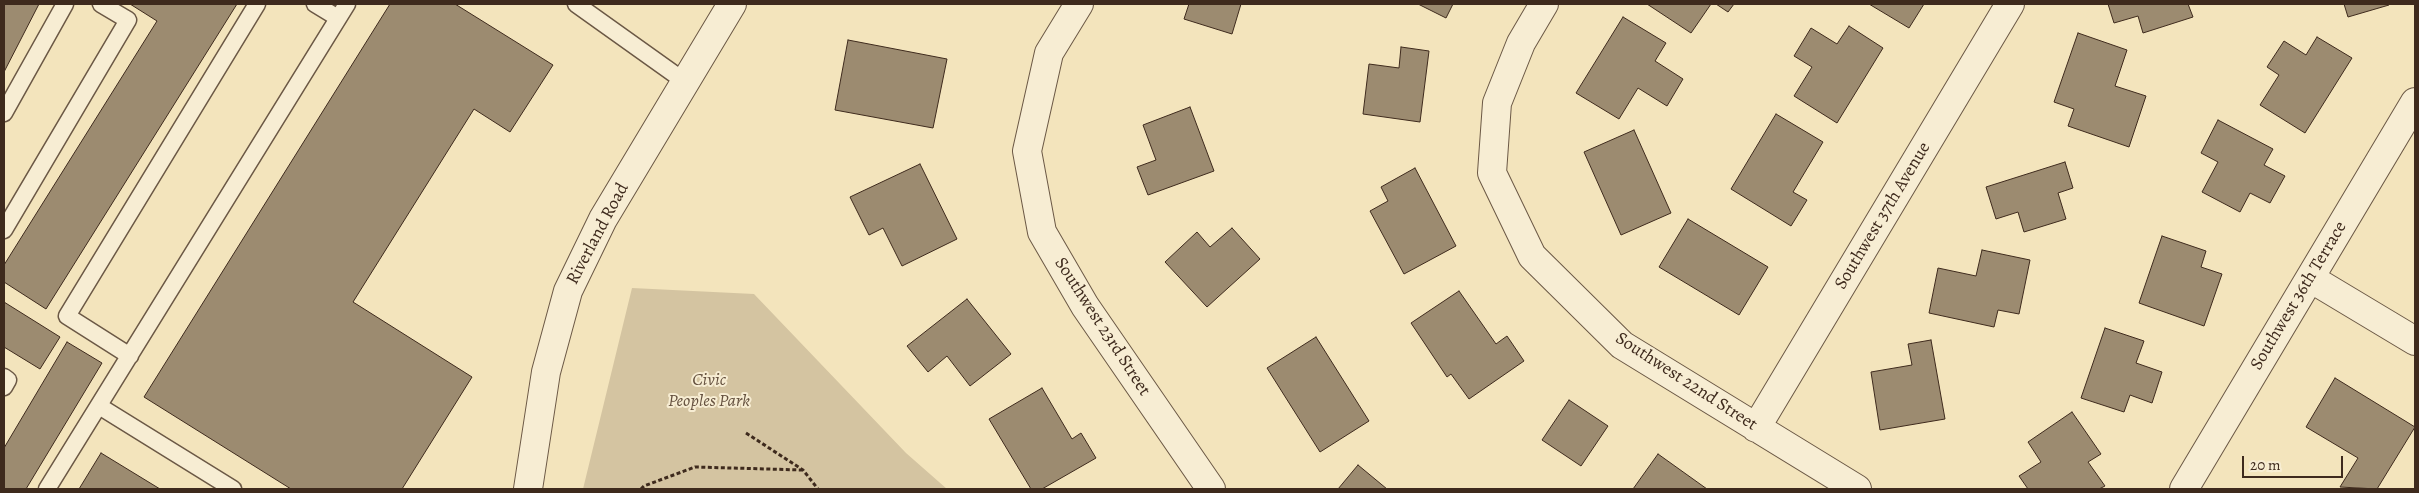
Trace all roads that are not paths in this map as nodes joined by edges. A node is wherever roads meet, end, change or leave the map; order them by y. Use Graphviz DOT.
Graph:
graph roads {
  1 [pos="66,4"];
  2 [pos="101,4"];
  3 [pos="257,4"];
  4 [pos="315,4"];
  5 [pos="347,4"];
  6 [pos="576,4"];
  7 [pos="732,4"];
  8 [pos="1079,4"];
  9 [pos="1544,4"];
  10 [pos="2010,4"];
  11 [pos="338,18"];
  12 [pos="684,81"];
  13 [pos="2415,102"];
  14 [pos="4,113"];
  15 [pos="4,230"];
  16 [pos="2310,278"];
  17 [pos="2415,342"];
  18 [pos="130,356"];
  19 [pos="4,377"];
  20 [pos="4,387"];
  21 [pos="99,406"];
  22 [pos="1756,428"];
  23 [pos="47,489"];
  24 [pos="233,489"];
  25 [pos="528,489"];
  26 [pos="1211,489"];
  27 [pos="1857,489"];
  28 [pos="2184,489"];
  1 -- 14 [label="lane"];
  2 -- 15 [label="lane"];
  3 -- 18 [label="lane"];
  4 -- 11 [label="lane"];
  5 -- 11 [label="lane"];
  6 -- 12 [label="lane"];
  7 -- 12 [label="street, Riverland Road"];
  8 -- 26 [label="street, Southwest 23rd Street"];
  9 -- 22 [label="street, Southwest 22nd Street"];
  10 -- 22 [label="street, Southwest 37th Avenue"];
  11 -- 18 [label="lane"];
  12 -- 25 [label="street, Riverland Road"];
  13 -- 16 [label="street, Southwest 36th Terrace"];
  16 -- 17 [label="street"];
  16 -- 28 [label="street, Southwest 36th Terrace"];
  18 -- 21 [label="lane"];
  19 -- 20 [label="lane"];
  21 -- 23 [label="lane"];
  21 -- 24 [label="lane"];
  22 -- 27 [label="street, Southwest 22nd Street"];
}
